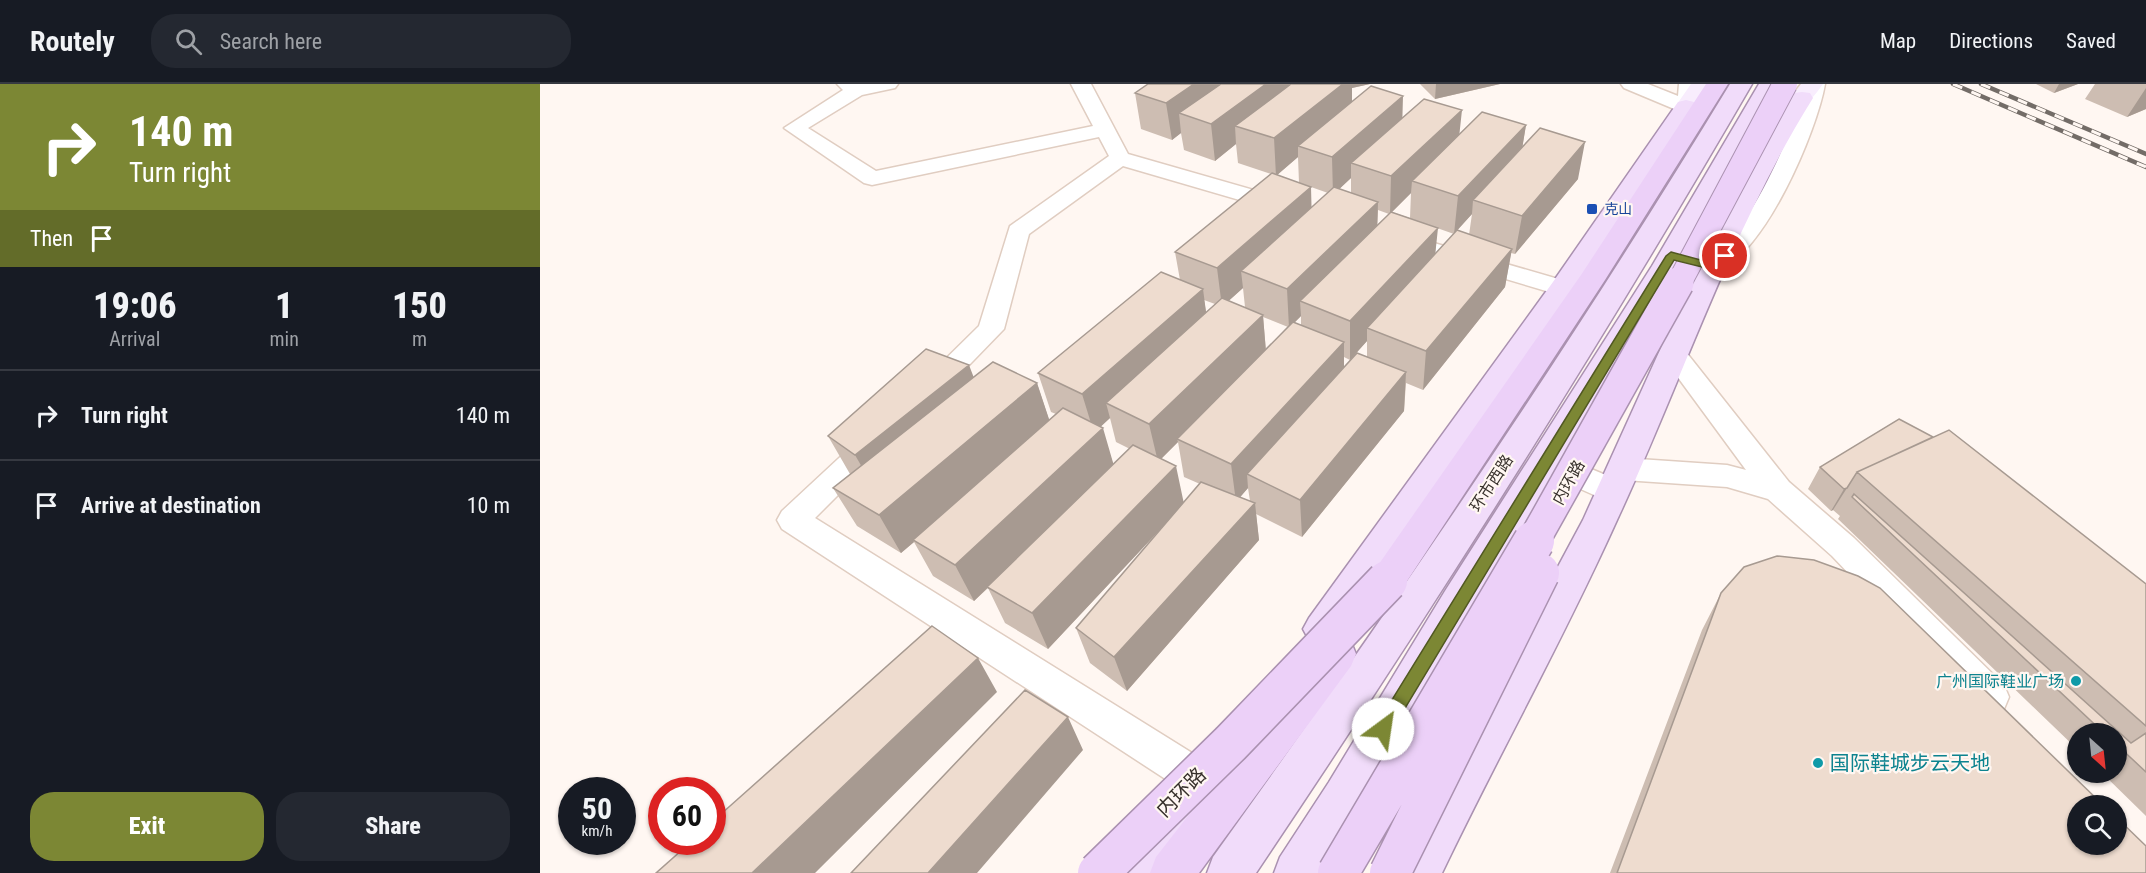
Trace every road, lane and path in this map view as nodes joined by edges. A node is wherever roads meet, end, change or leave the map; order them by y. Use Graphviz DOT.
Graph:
graph roads {
  1 [pos="888,84"];
  2 [pos="1081,84"];
  3 [pos="1631,84"];
  4 [pos="1717,84"];
  5 [pos="1741,84"];
  6 [pos="1770,84"];
  7 [pos="851,87"];
  8 [pos="1803,88"];
  9 [pos="1692,92"];
  10 [pos="1105,130"];
  11 [pos="1742,137"];
  12 [pos="1120,158"];
  13 [pos="1302,211"];
  14 [pos="1370,231"];
  15 [pos="1708,251"];
  16 [pos="1671,256"];
  17 [pos="1563,288"];
  18 [pos="1673,353"];
  19 [pos="1547,462"];
  20 [pos="1619,480"];
  21 [pos="1778,490"];
  22 [pos="1387,581"];
  23 [pos="1418,672"];
  24 [pos="2016,722"];
  25 [pos="1207,784"];
  26 [pos="1409,868"];
  27 [pos="1098,873"];
  28 [pos="1136,873"];
  29 [pos="1172,873"];
  30 [pos="1229,873"];
  31 [pos="1296,873"];
  32 [pos="1338,873"];
  1 -- 7 [label="street"];
  2 -- 10 [label="street"];
  3 -- 9 [label="street"];
  4 -- 22 [label="highway, 内环路"];
  5 -- 30 [label="main road, 环市西路"];
  6 -- 11 [label="main road"];
  7 -- 10 [label="street"];
  8 -- 11 [label="main road"];
  8 -- 15 [label="main road"];
  9 -- 17 [label="main road"];
  10 -- 12 [label="street"];
  11 -- 16 [label="main road"];
  12 -- 13 [label="street"];
  12 -- 25 [label="street"];
  14 -- 17 [label="street"];
  15 -- 16 [label="street"];
  15 -- 18 [label="main road"];
  15 -- 26 [label="highway, bridge"];
  15 -- 32 [label="highway, 内环路, bridge"];
  16 -- 19 [label="main road"];
  17 -- 25 [label="main road"];
  18 -- 20 [label="main road"];
  18 -- 21 [label="street"];
  19 -- 20 [label="street"];
  19 -- 23 [label="main road"];
  20 -- 21 [label="street"];
  20 -- 26 [label="main road"];
  21 -- 24 [label="street"];
  22 -- 27 [label="highway, 内环路, bridge"];
  22 -- 29 [label="highway, 内环路, bridge"];
  23 -- 26 [label="main road"];
  23 -- 31 [label="main road"];
  25 -- 28 [label="main road"];
}
